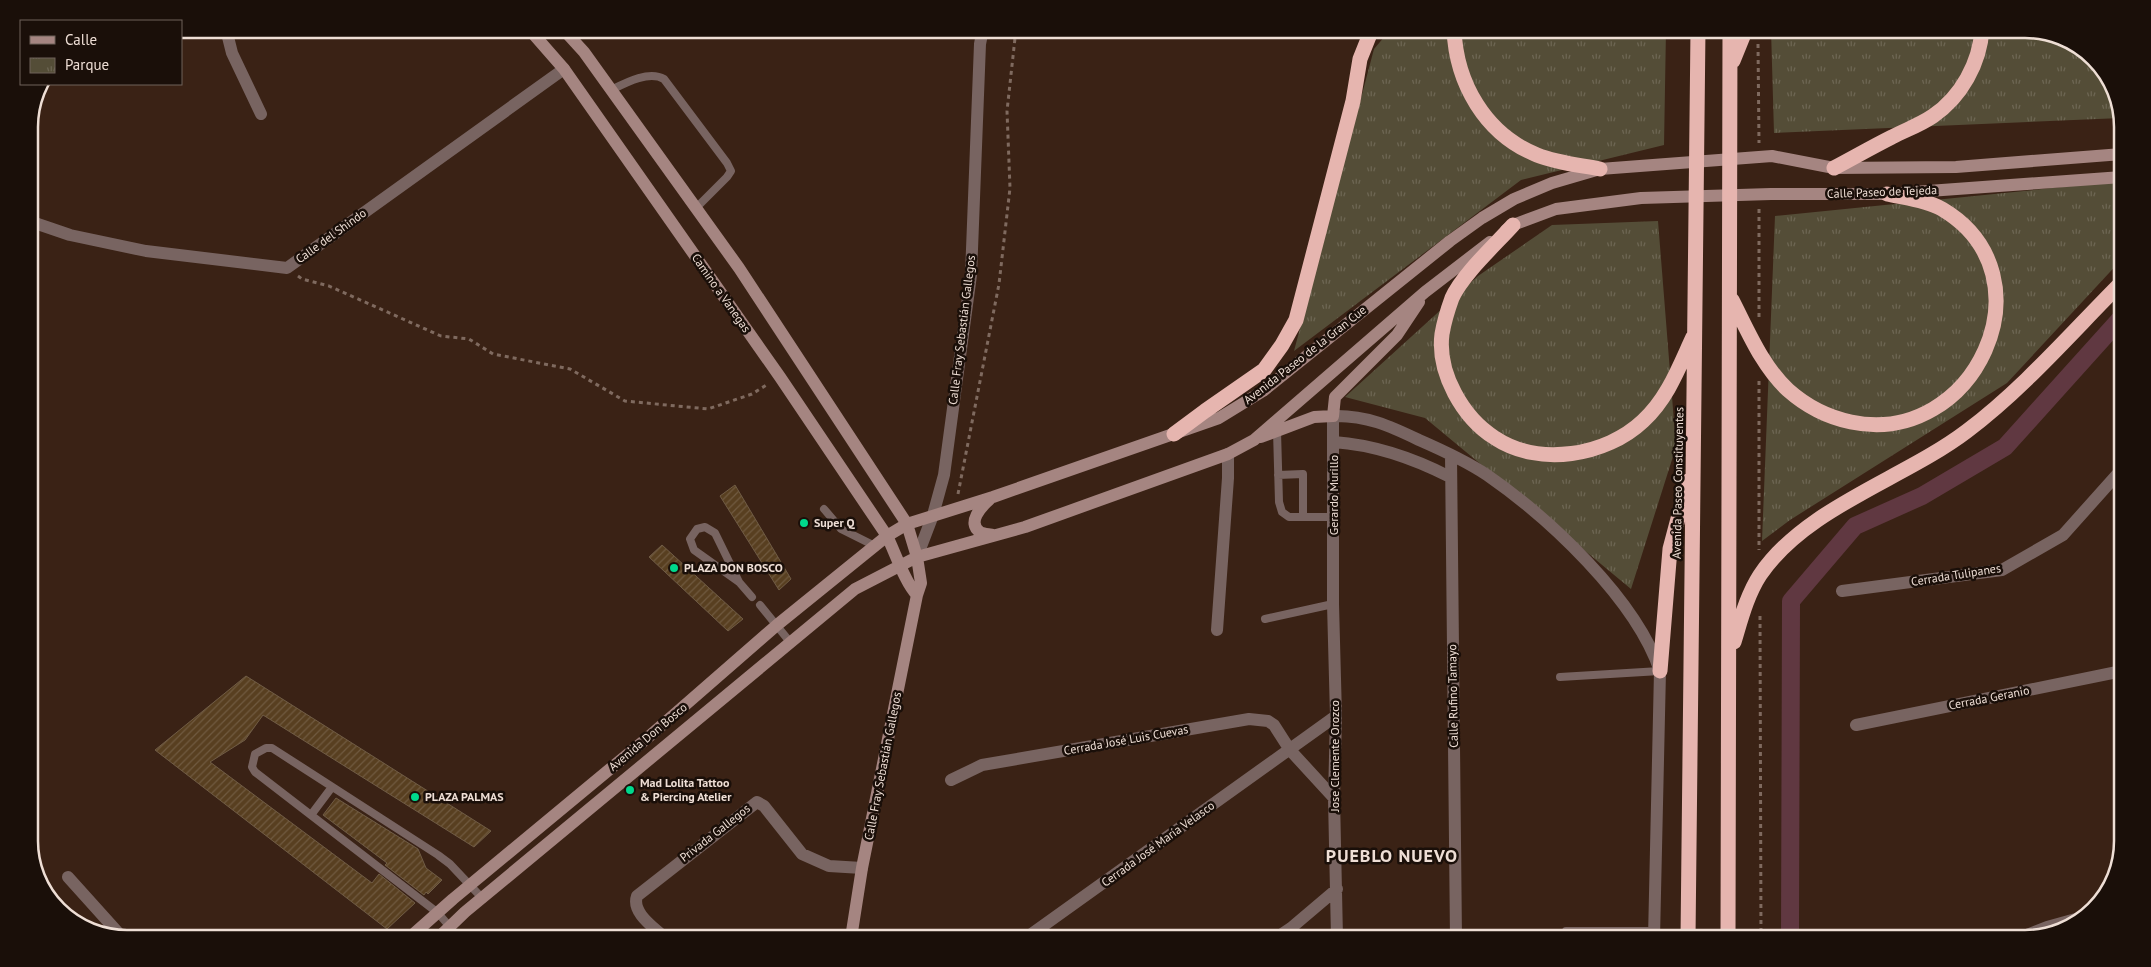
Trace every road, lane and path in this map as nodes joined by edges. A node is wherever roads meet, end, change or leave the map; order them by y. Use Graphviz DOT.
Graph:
graph roads {
  1 [pos="228,38"];
  2 [pos="537,38"];
  3 [pos="571,38"];
  4 [pos="981,38"];
  5 [pos="1015,38"];
  6 [pos="1369,38"];
  7 [pos="1455,38"];
  8 [pos="1695,38"];
  9 [pos="1699,38"];
  10 [pos="1730,38"];
  11 [pos="1749,38"];
  12 [pos="1752,38"];
  13 [pos="1980,38"];
  14 [pos="1699,46"];
  15 [pos="1731,67"];
  16 [pos="564,69"];
  17 [pos="610,90"];
  18 [pos="261,114"];
  19 [pos="1759,146"];
  20 [pos="2113,155"];
  21 [pos="1648,165"];
  22 [pos="1834,168"];
  23 [pos="1600,169"];
  24 [pos="2113,178"];
  25 [pos="1887,194"];
  26 [pos="1759,205"];
  27 [pos="696,208"];
  28 [pos="38,224"];
  29 [pos="1513,225"];
  30 [pos="287,268"];
  31 [pos="2113,291"];
  32 [pos="1425,292"];
  33 [pos="1730,297"];
  34 [pos="1759,323"];
  35 [pos="1696,331"];
  36 [pos="1759,353"];
  37 [pos="780,377"];
  38 [pos="1333,416"];
  39 [pos="1277,432"];
  40 [pos="1174,434"];
  41 [pos="1254,440"];
  42 [pos="1334,442"];
  43 [pos="1228,454"];
  44 [pos="1451,454"];
  45 [pos="1694,460"];
  46 [pos="1278,475"];
  47 [pos="1450,477"];
  48 [pos="2113,478"];
  49 [pos="993,497"];
  50 [pos="824,508"];
  51 [pos="955,509"];
  52 [pos="933,515"];
  53 [pos="1304,517"];
  54 [pos="1333,517"];
  55 [pos="907,524"];
  56 [pos="993,535"];
  57 [pos="887,536"];
  58 [pos="875,546"];
  59 [pos="917,557"];
  60 [pos="901,564"];
  61 [pos="1334,574"];
  62 [pos="1759,576"];
  63 [pos="739,582"];
  64 [pos="1842,591"];
  65 [pos="917,595"];
  66 [pos="752,596"];
  67 [pos="1332,604"];
  68 [pos="760,605"];
  69 [pos="1760,615"];
  70 [pos="1265,619"];
  71 [pos="776,625"];
  72 [pos="1217,630"];
  73 [pos="790,642"];
  74 [pos="1729,658"];
  75 [pos="1660,671"];
  76 [pos="2114,673"];
  77 [pos="1560,677"];
  78 [pos="1336,716"];
  79 [pos="1856,725"];
  80 [pos="1290,750"];
  81 [pos="951,780"];
  82 [pos="332,787"];
  83 [pos="1334,798"];
  84 [pos="310,815"];
  85 [pos="862,868"];
  86 [pos="68,877"];
  87 [pos="470,885"];
  88 [pos="1337,889"];
  89 [pos="482,899"];
  90 [pos="438,913"];
  91 [pos="450,927"];
  92 [pos="114,928"];
  93 [pos="1291,928"];
  94 [pos="419,930"];
  95 [pos="447,930"];
  96 [pos="657,930"];
  97 [pos="852,930"];
  98 [pos="1037,930"];
  99 [pos="1288,930"];
  100 [pos="1337,930"];
  101 [pos="1456,930"];
  102 [pos="1654,930"];
  103 [pos="1688,930"];
  104 [pos="1728,930"];
  105 [pos="1760,930"];
  1 -- 18 [label="street"];
  2 -- 16 [label="main road, Camino a Vanegas"];
  3 -- 17 [label="main road"];
  4 -- 52 [label="street, Calle Fray Sebastián Gallegos"];
  5 -- 51 [label="path"];
  6 -- 40 [label="highway"];
  7 -- 23 [label="highway"];
  8 -- 14 [label="highway"];
  9 -- 14 [label="highway, Avenida Paseo Constituyentes"];
  10 -- 15 [label="highway"];
  11 -- 15 [label="highway"];
  12 -- 19 [label="path"];
  13 -- 22 [label="highway"];
  14 -- 35 [label="highway, Avenida Paseo Constituyentes"];
  15 -- 33 [label="highway"];
  16 -- 30 [label="street, Calle del Shindo"];
  16 -- 37 [label="main road, Camino a Vanegas"];
  17 -- 27 [label="main road"];
  17 -- 27 [label="lane"];
  20 -- 22 [label="main road, Calle Paseo de Tejeda"];
  21 -- 22 [label="main road, Calle Paseo de Tejeda"];
  21 -- 23 [label="main road, Avenida Paseo de la Gran Cue"];
  23 -- 40 [label="main road, Avenida Paseo de la Gran Cue"];
  24 -- 25 [label="main road, Calle Paseo de Tejeda"];
  25 -- 29 [label="main road, Calle Paseo de Tejeda"];
  25 -- 36 [label="highway"];
  26 -- 34 [label="path"];
  27 -- 55 [label="main road"];
  28 -- 30 [label="street, Calle del Shindo"];
  29 -- 32 [label="main road"];
  29 -- 35 [label="highway"];
  30 -- 37 [label="path"];
  31 -- 62 [label="highway"];
  32 -- 38 [label="main road"];
  32 -- 41 [label="main road"];
  33 -- 36 [label="highway"];
  33 -- 74 [label="highway"];
  35 -- 45 [label="highway, Avenida Paseo Constituyentes"];
  36 -- 62 [label="path"];
  37 -- 57 [label="main road, Camino a Vanegas"];
  38 -- 39 [label="main road"];
  38 -- 42 [label="street, Gerardo Murillo"];
  38 -- 44 [label="street"];
  39 -- 41 [label="main road"];
  39 -- 46 [label="lane"];
  40 -- 49 [label="main road, Avenida Paseo de la Gran Cue"];
  41 -- 43 [label="main road"];
  42 -- 47 [label="street"];
  42 -- 54 [label="street, Gerardo Murillo"];
  43 -- 56 [label="main road"];
  43 -- 72 [label="street"];
  44 -- 47 [label="street, Calle Rufino Tamayo"];
  44 -- 75 [label="street"];
  45 -- 75 [label="highway"];
  45 -- 103 [label="highway, Avenida Paseo Constituyentes"];
  46 -- 53 [label="lane"];
  46 -- 53 [label="lane"];
  47 -- 101 [label="street, Calle Rufino Tamayo"];
  48 -- 64 [label="street, Cerrada Tulipanes"];
  49 -- 51 [label="main road, Avenida Paseo de la Gran Cue"];
  49 -- 56 [label="main road"];
  50 -- 58 [label="lane"];
  51 -- 52 [label="main road, Avenida Paseo de la Gran Cue"];
  52 -- 55 [label="main road, Avenida Paseo de la Gran Cue"];
  52 -- 59 [label="street, Calle Fray Sebastián Gallegos"];
  53 -- 54 [label="lane"];
  54 -- 61 [label="street, Gerardo Murillo"];
  55 -- 57 [label="main road, Avenida Paseo de la Gran Cue"];
  55 -- 59 [label="main road"];
  56 -- 59 [label="main road"];
  57 -- 58 [label="main road, Avenida Don Bosco"];
  57 -- 60 [label="main road, Camino a Vanegas"];
  58 -- 71 [label="main road, Avenida Don Bosco"];
  59 -- 60 [label="main road"];
  59 -- 65 [label="main road, Calle Fray Sebastián Gallegos"];
  60 -- 65 [label="main road"];
  60 -- 73 [label="main road, Avenida Don Bosco"];
  61 -- 67 [label="street, Jose Clemente Orozco"];
  62 -- 74 [label="highway"];
  63 -- 63 [label="lane"];
  63 -- 66 [label="lane"];
  65 -- 85 [label="main road, Calle Fray Sebastián Gallegos"];
  67 -- 70 [label="lane"];
  67 -- 78 [label="street, Jose Clemente Orozco"];
  68 -- 71 [label="lane"];
  69 -- 105 [label="path"];
  71 -- 73 [label="lane"];
  71 -- 87 [label="main road, Avenida Don Bosco"];
  73 -- 89 [label="main road, Avenida Don Bosco"];
  74 -- 104 [label="highway"];
  75 -- 77 [label="lane"];
  75 -- 102 [label="street"];
  76 -- 79 [label="street, Cerrada Geranio"];
  78 -- 80 [label="street, Cerrada José María Velasco"];
  78 -- 83 [label="street, Jose Clemente Orozco"];
  80 -- 81 [label="street, Cerrada José Luis Cuevas"];
  80 -- 83 [label="street"];
  80 -- 98 [label="street, Cerrada José María Velasco"];
  82 -- 84 [label="lane"];
  82 -- 84 [label="lane"];
  82 -- 87 [label="lane"];
  83 -- 88 [label="street, Jose Clemente Orozco"];
  84 -- 90 [label="lane"];
  85 -- 96 [label="street, Privada Gallegos"];
  85 -- 97 [label="main road, Calle Fray Sebastián Gallegos"];
  86 -- 92 [label="street"];
  87 -- 89 [label="lane"];
  87 -- 90 [label="main road, Avenida Don Bosco"];
  88 -- 93 [label="street"];
  88 -- 100 [label="street, Jose Clemente Orozco"];
  89 -- 91 [label="main road, Avenida Don Bosco"];
  90 -- 91 [label="lane"];
  90 -- 94 [label="main road, Avenida Don Bosco"];
  91 -- 95 [label="main road, Avenida Don Bosco"];
  93 -- 99 [label="street"];
}
